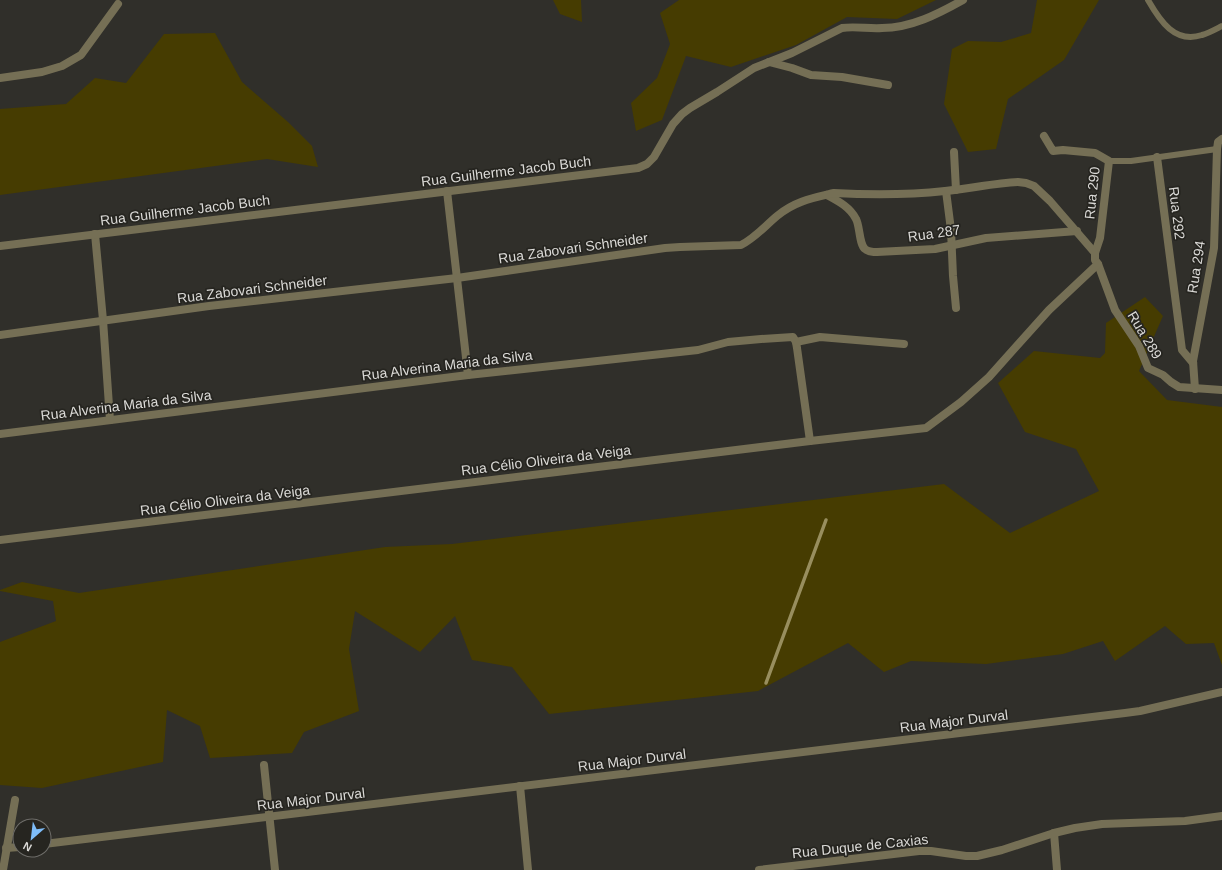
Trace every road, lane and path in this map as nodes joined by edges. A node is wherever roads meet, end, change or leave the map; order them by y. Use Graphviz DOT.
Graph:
graph roads {
  1 [pos="963,0"];
  2 [pos="1148,0"];
  3 [pos="118,4"];
  4 [pos="1222,26"];
  5 [pos="768,61"];
  6 [pos="0,78"];
  7 [pos="888,85"];
  8 [pos="1044,136"];
  9 [pos="1222,139"];
  10 [pos="1217,148"];
  11 [pos="954,152"];
  12 [pos="1156,157"];
  13 [pos="1109,161"];
  14 [pos="956,190"];
  15 [pos="447,191"];
  16 [pos="946,191"];
  17 [pos="827,195"];
  18 [pos="1077,231"];
  19 [pos="95,234"];
  20 [pos="0,246"];
  21 [pos="951,246"];
  22 [pos="1095,253"];
  23 [pos="1098,264"];
  24 [pos="457,278"];
  25 [pos="956,308"];
  26 [pos="103,320"];
  27 [pos="0,335"];
  28 [pos="796,342"];
  29 [pos="904,344"];
  30 [pos="1193,363"];
  31 [pos="468,375"];
  32 [pos="1195,389"];
  33 [pos="1222,390"];
  34 [pos="110,420"];
  35 [pos="0,434"];
  36 [pos="810,441"];
  37 [pos="0,540"];
  38 [pos="1222,692"];
  39 [pos="264,765"];
  40 [pos="520,786"];
  41 [pos="15,800"];
  42 [pos="1222,816"];
  43 [pos="270,817"];
  44 [pos="1054,834"];
  45 [pos="52,843"];
  46 [pos="6,848"];
  47 [pos="12,848"];
  48 [pos="3,870"];
  49 [pos="275,870"];
  50 [pos="528,870"];
  51 [pos="760,870"];
  52 [pos="1057,870"];
  1 -- 5 [label="street, Rua Guilherme Jacob Buch"];
  2 -- 4 [label="lane"];
  3 -- 6 [label="street"];
  5 -- 7 [label="street"];
  5 -- 15 [label="street, Rua Guilherme Jacob Buch"];
  8 -- 13 [label="street, Rua 290"];
  9 -- 10 [label="street"];
  10 -- 12 [label="lane"];
  10 -- 30 [label="street, Rua 294"];
  11 -- 14 [label="street"];
  12 -- 13 [label="lane"];
  12 -- 30 [label="street, Rua 292"];
  13 -- 22 [label="street, Rua 290"];
  14 -- 16 [label="street, Rua Zabovari Schneider"];
  14 -- 18 [label="street, Rua Zabovari Schneider"];
  15 -- 19 [label="street, Rua Guilherme Jacob Buch"];
  15 -- 24 [label="street"];
  16 -- 17 [label="street, Rua Zabovari Schneider"];
  16 -- 21 [label="street"];
  17 -- 21 [label="street, Rua 287"];
  17 -- 24 [label="street, Rua Zabovari Schneider"];
  18 -- 21 [label="street, Rua 287"];
  18 -- 22 [label="street, Rua Zabovari Schneider"];
  19 -- 20 [label="street, Rua Guilherme Jacob Buch"];
  19 -- 26 [label="street"];
  21 -- 25 [label="street"];
  22 -- 23 [label="street, Rua Zabovari Schneider"];
  23 -- 32 [label="street, Rua 289"];
  23 -- 36 [label="street, Rua Célio Oliveira da Veiga"];
  24 -- 26 [label="street, Rua Zabovari Schneider"];
  24 -- 31 [label="street"];
  26 -- 27 [label="street, Rua Zabovari Schneider"];
  26 -- 34 [label="street"];
  28 -- 29 [label="street"];
  28 -- 31 [label="street, Rua Alverina Maria da Silva"];
  28 -- 36 [label="street"];
  30 -- 32 [label="street, Rua 294"];
  31 -- 34 [label="street, Rua Alverina Maria da Silva"];
  32 -- 33 [label="street, Rua 289"];
  34 -- 35 [label="street, Rua Alverina Maria da Silva"];
  36 -- 37 [label="street, Rua Célio Oliveira da Veiga"];
  38 -- 40 [label="street, Rua Major Durval"];
  39 -- 43 [label="street"];
  40 -- 43 [label="street, Rua Major Durval"];
  40 -- 50 [label="street"];
  41 -- 46 [label="street"];
  42 -- 44 [label="street, Rua Duque de Caxias"];
  43 -- 45 [label="street, Rua Major Durval"];
  43 -- 49 [label="street"];
  44 -- 51 [label="street, Rua Duque de Caxias"];
  44 -- 52 [label="street"];
  46 -- 47 [label="street"];
  46 -- 48 [label="street"];
}
